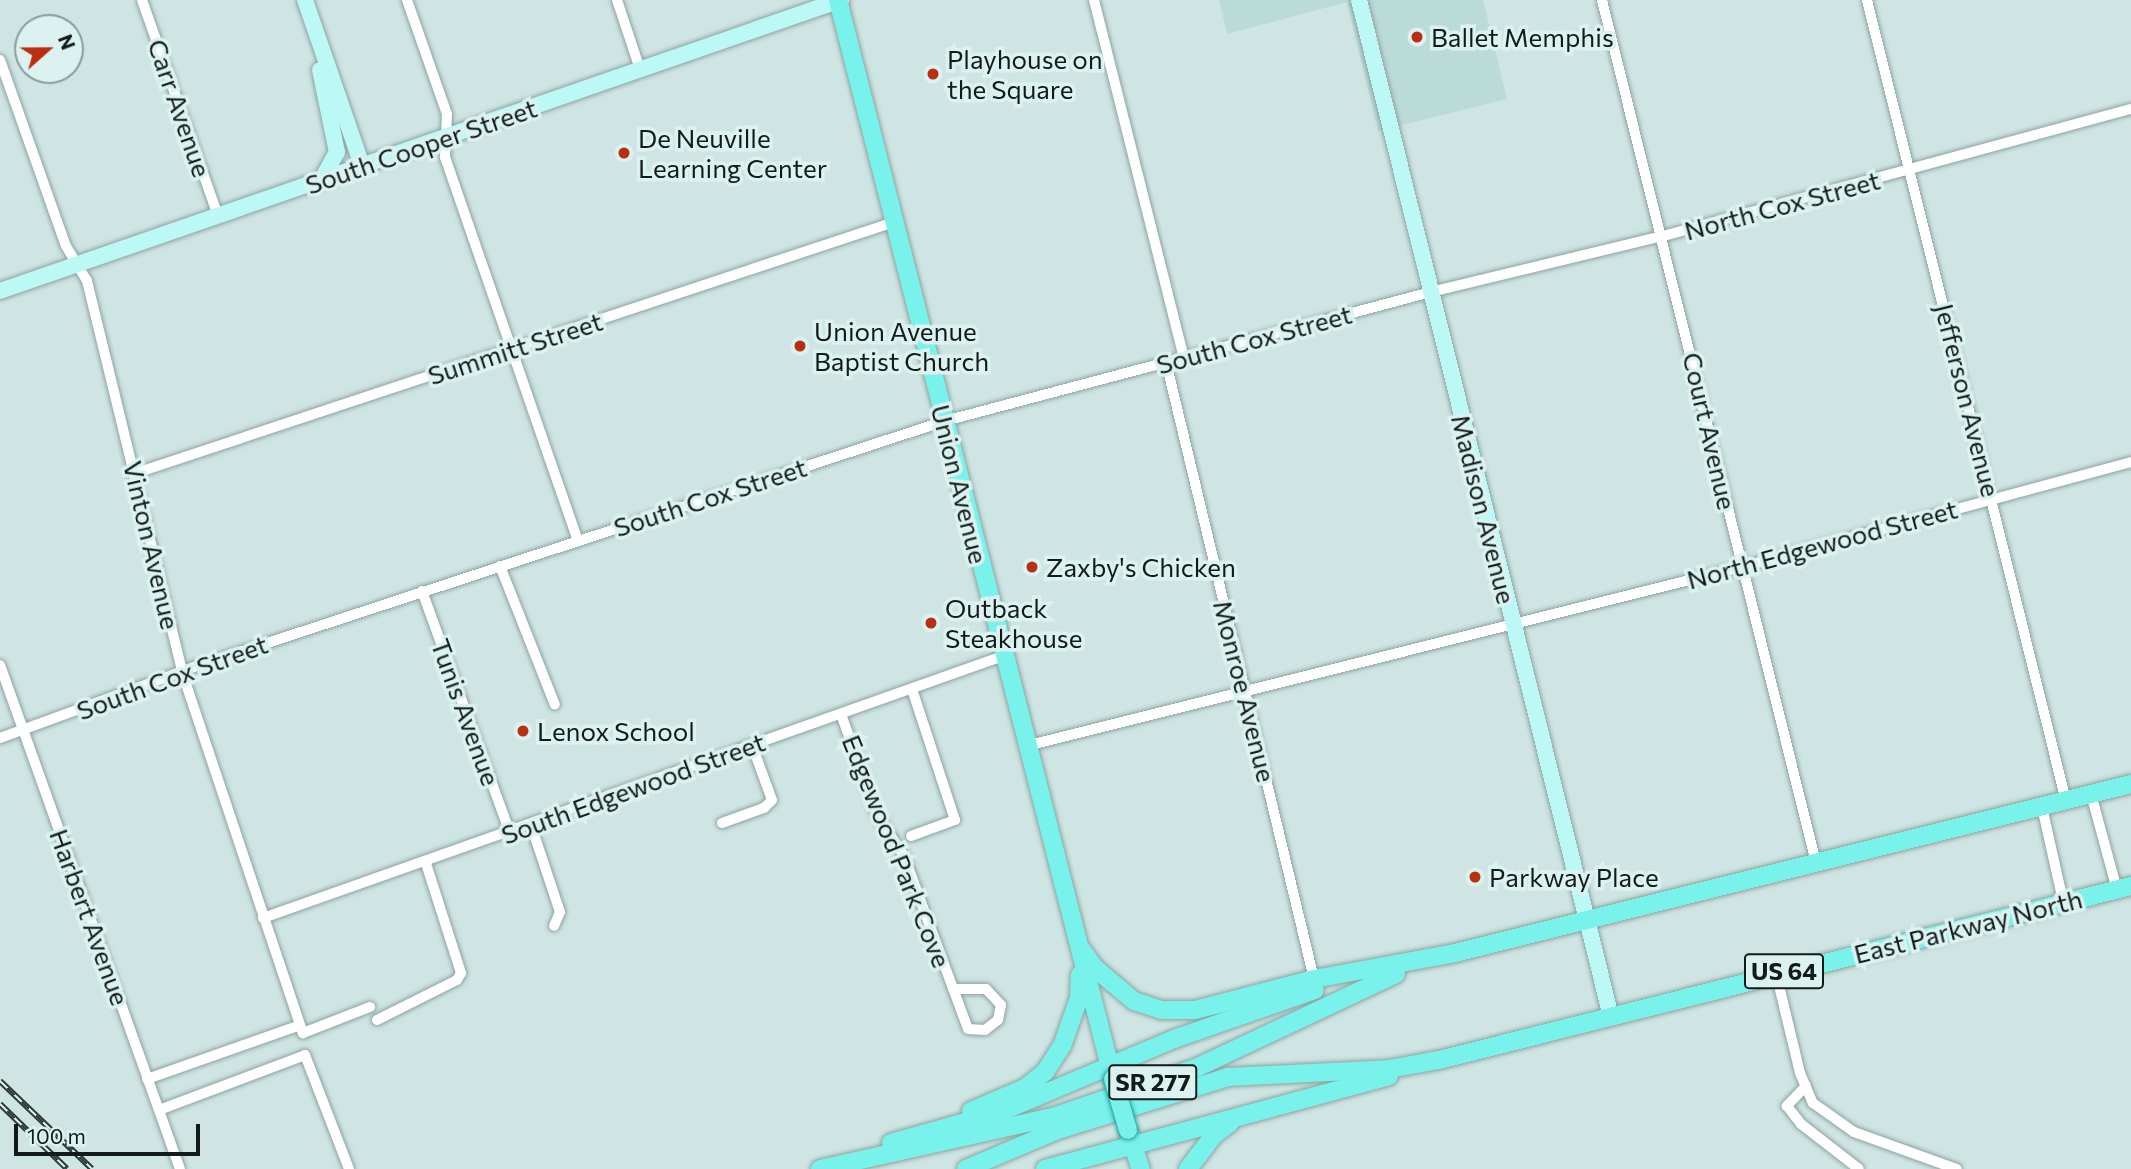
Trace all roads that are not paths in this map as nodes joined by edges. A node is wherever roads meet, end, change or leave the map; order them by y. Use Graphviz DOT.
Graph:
graph roads {
  1 [pos="142,0"];
  2 [pos="305,0"];
  3 [pos="407,0"];
  4 [pos="617,0"];
  5 [pos="839,0"];
  6 [pos="1094,0"];
  7 [pos="1359,0"];
  8 [pos="1602,0"];
  9 [pos="1867,0"];
  10 [pos="324,54"];
  11 [pos="0,60"];
  12 [pos="640,69"];
  13 [pos="2131,108"];
  14 [pos="447,136"];
  15 [pos="362,166"];
  16 [pos="1910,170"];
  17 [pos="320,182"];
  18 [pos="218,216"];
  19 [pos="894,222"];
  20 [pos="1663,236"];
  21 [pos="77,264"];
  22 [pos="0,291"];
  23 [pos="1430,292"];
  24 [pos="511,349"];
  25 [pos="1184,358"];
  26 [pos="1166,362"];
  27 [pos="946,421"];
  28 [pos="2131,462"];
  29 [pos="135,473"];
  30 [pos="1993,497"];
  31 [pos="577,539"];
  32 [pos="500,566"];
  33 [pos="1742,567"];
  34 [pos="422,591"];
  35 [pos="1512,624"];
  36 [pos="1003,656"];
  37 [pos="0,665"];
  38 [pos="182,672"];
  39 [pos="912,689"];
  40 [pos="1245,693"];
  41 [pos="555,705"];
  42 [pos="841,714"];
  43 [pos="23,730"];
  44 [pos="0,738"];
  45 [pos="752,745"];
  46 [pos="1026,747"];
  47 [pos="2131,784"];
  48 [pos="2091,794"];
  49 [pos="2066,801"];
  50 [pos="2042,807"];
  51 [pos="722,823"];
  52 [pos="531,825"];
  53 [pos="510,833"];
  54 [pos="911,836"];
  55 [pos="426,863"];
  56 [pos="1816,863"];
  57 [pos="2124,888"];
  58 [pos="2063,901"];
  59 [pos="263,919"];
  60 [pos="1587,920"];
  61 [pos="554,926"];
  62 [pos="1076,941"];
  63 [pos="1455,953"];
  64 [pos="1082,961"];
  65 [pos="1390,968"];
  66 [pos="1776,973"];
  67 [pos="1314,979"];
  68 [pos="953,989"];
  69 [pos="370,1007"];
  70 [pos="1611,1017"];
  71 [pos="377,1020"];
  72 [pos="301,1028"];
  73 [pos="1439,1060"];
  74 [pos="1111,1072"];
  75 [pos="147,1079"];
  76 [pos="1806,1086"];
  77 [pos="159,1110"];
  78 [pos="1241,1116"];
  79 [pos="920,1133"];
  80 [pos="1131,1137"];
  81 [pos="828,1166"];
  82 [pos="180,1169"];
  83 [pos="349,1169"];
  84 [pos="966,1169"];
  85 [pos="1045,1169"];
  86 [pos="1141,1169"];
  87 [pos="1188,1169"];
  88 [pos="1859,1169"];
  89 [pos="1957,1169"];
  1 -- 18 [label="street, Carr Avenue"];
  2 -- 10 [label="main road"];
  3 -- 14 [label="street"];
  4 -- 12 [label="street"];
  5 -- 12 [label="main road, South Cooper Street"];
  5 -- 19 [label="main road, Union Avenue"];
  6 -- 25 [label="street"];
  7 -- 23 [label="main road, Madison Avenue"];
  8 -- 20 [label="street, Court Avenue"];
  9 -- 16 [label="street, Jefferson Avenue"];
  10 -- 15 [label="main road"];
  10 -- 17 [label="main road"];
  11 -- 21 [label="street, Vinton Avenue"];
  12 -- 14 [label="main road, South Cooper Street"];
  13 -- 16 [label="street, North Cox Street"];
  14 -- 15 [label="main road, South Cooper Street"];
  14 -- 24 [label="street"];
  15 -- 17 [label="main road, South Cooper Street"];
  16 -- 20 [label="street, North Cox Street"];
  16 -- 30 [label="street, Jefferson Avenue"];
  17 -- 18 [label="main road, South Cooper Street"];
  18 -- 21 [label="main road, South Cooper Street"];
  19 -- 24 [label="street, Summitt Street"];
  19 -- 27 [label="main road, Union Avenue"];
  20 -- 23 [label="street, North Cox Street"];
  20 -- 33 [label="street, Court Avenue"];
  21 -- 22 [label="main road, South Cooper Street"];
  21 -- 29 [label="street, Vinton Avenue"];
  23 -- 25 [label="street, South Cox Street"];
  23 -- 35 [label="main road, Madison Avenue"];
  24 -- 29 [label="street, Summitt Street"];
  24 -- 31 [label="street"];
  25 -- 26 [label="street, South Cox Street"];
  26 -- 27 [label="street, South Cox Street"];
  26 -- 40 [label="street, Monroe Avenue"];
  27 -- 31 [label="street, South Cox Street"];
  27 -- 36 [label="main road, Union Avenue"];
  28 -- 30 [label="street, North Edgewood Street"];
  29 -- 38 [label="street, Vinton Avenue"];
  30 -- 33 [label="street, North Edgewood Street"];
  30 -- 49 [label="street, Jefferson Avenue"];
  31 -- 32 [label="street, South Cox Street"];
  32 -- 34 [label="street, South Cox Street"];
  32 -- 41 [label="street"];
  33 -- 35 [label="street, North Edgewood Street"];
  33 -- 56 [label="street, Court Avenue"];
  34 -- 38 [label="street, South Cox Street"];
  34 -- 53 [label="street, Tunis Avenue"];
  35 -- 40 [label="street"];
  35 -- 60 [label="main road, Madison Avenue"];
  36 -- 39 [label="street, South Edgewood Street"];
  36 -- 46 [label="main road, Union Avenue"];
  37 -- 43 [label="street, Harbert Avenue"];
  38 -- 43 [label="street, South Cox Street"];
  38 -- 59 [label="street, Vinton Avenue"];
  39 -- 42 [label="street, South Edgewood Street"];
  39 -- 54 [label="street"];
  40 -- 46 [label="street"];
  40 -- 67 [label="street, Monroe Avenue"];
  42 -- 45 [label="street, South Edgewood Street"];
  42 -- 68 [label="street, Edgewood Park Cove"];
  43 -- 44 [label="street, South Cox Street"];
  43 -- 75 [label="street, Harbert Avenue"];
  45 -- 51 [label="street"];
  45 -- 52 [label="street, South Edgewood Street"];
  46 -- 62 [label="main road, Union Avenue"];
  47 -- 48 [label="main road"];
  48 -- 49 [label="main road"];
  48 -- 57 [label="street"];
  49 -- 50 [label="main road"];
  50 -- 56 [label="main road"];
  50 -- 58 [label="street"];
  52 -- 53 [label="street, South Edgewood Street"];
  52 -- 61 [label="street"];
  53 -- 55 [label="street, South Edgewood Street"];
  55 -- 59 [label="street, South Edgewood Street"];
  55 -- 71 [label="street"];
  56 -- 60 [label="main road"];
  57 -- 58 [label="main road, East Parkway North / US 64"];
  58 -- 66 [label="main road, East Parkway North / US 64"];
  59 -- 72 [label="street, Vinton Avenue"];
  60 -- 63 [label="main road"];
  60 -- 70 [label="main road, Madison Avenue"];
  62 -- 64 [label="main road, Union Avenue"];
  62 -- 67 [label="main road"];
  63 -- 65 [label="main road"];
  63 -- 81 [label="main road, SR 277"];
  64 -- 74 [label="main road, Union Avenue"];
  64 -- 79 [label="main road"];
  65 -- 67 [label="main road"];
  65 -- 74 [label="main road"];
  66 -- 70 [label="main road, East Parkway North / US 64"];
  66 -- 76 [label="street"];
  68 -- 68 [label="street, Edgewood Park Cove"];
  69 -- 72 [label="street"];
  70 -- 73 [label="main road, East Parkway North / US 64"];
  72 -- 75 [label="street"];
  73 -- 78 [label="main road, US 64"];
  73 -- 84 [label="main road"];
  74 -- 79 [label="main road"];
  74 -- 80 [label="main road, Union Avenue, bridge"];
  75 -- 77 [label="street, Harbert Avenue"];
  76 -- 88 [label="street"];
  76 -- 89 [label="street"];
  77 -- 82 [label="street, Harbert Avenue"];
  77 -- 83 [label="street"];
  78 -- 80 [label="main road, US 64"];
  78 -- 87 [label="main road"];
  79 -- 81 [label="main road"];
  80 -- 85 [label="main road"];
  80 -- 86 [label="main road, Union Avenue"];
}
